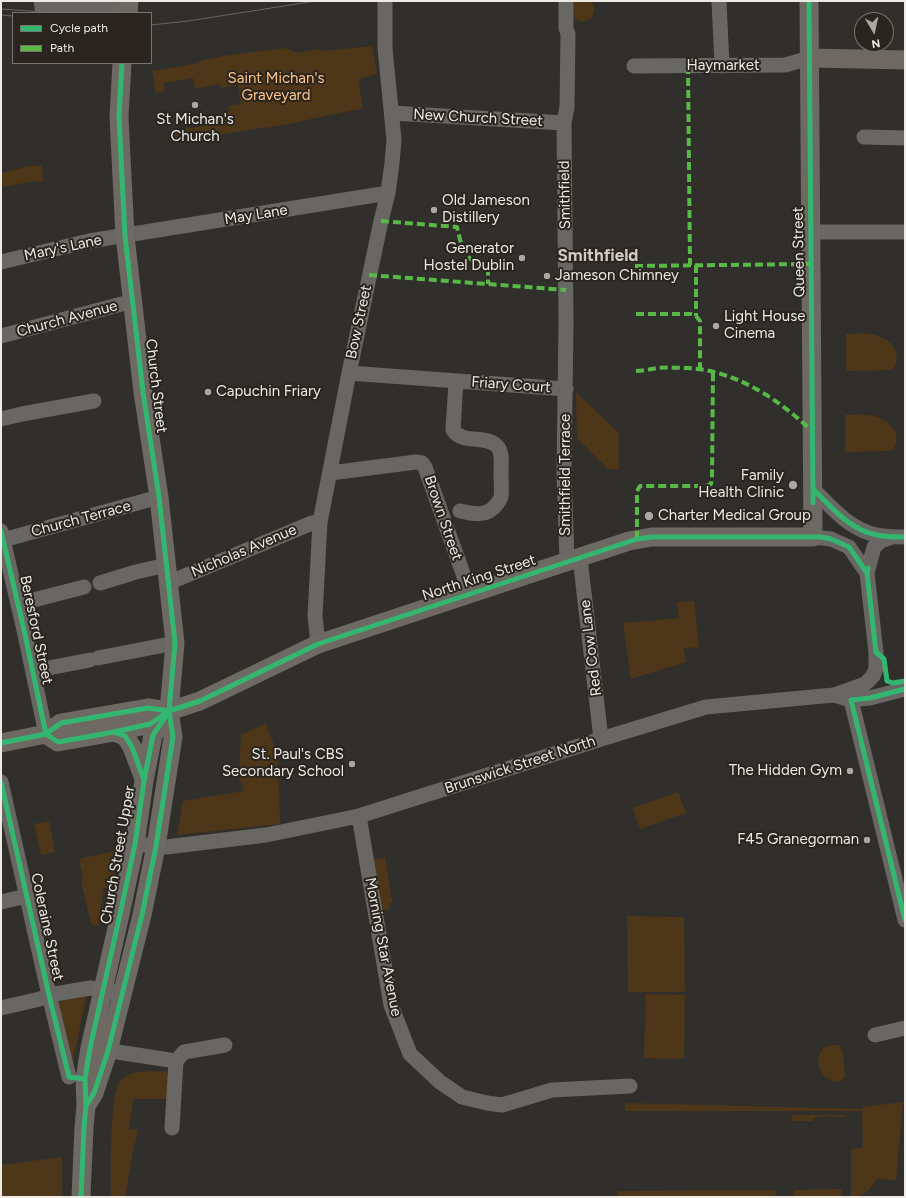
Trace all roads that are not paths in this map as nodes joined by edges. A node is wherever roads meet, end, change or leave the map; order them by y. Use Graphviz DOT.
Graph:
graph roads {
  1 [pos="41,1"];
  2 [pos="385,1"];
  3 [pos="566,1"];
  4 [pos="719,1"];
  5 [pos="809,1"];
  6 [pos="128,5"];
  7 [pos="810,58"];
  8 [pos="905,60"];
  9 [pos="122,64"];
  10 [pos="634,66"];
  11 [pos="722,66"];
  12 [pos="392,113"];
  13 [pos="564,123"];
  14 [pos="864,137"];
  15 [pos="905,138"];
  16 [pos="388,193"];
  17 [pos="811,232"];
  18 [pos="905,232"];
  19 [pos="125,236"];
  20 [pos="1,262"];
  21 [pos="133,301"];
  22 [pos="1,336"];
  23 [pos="349,373"];
  24 [pos="456,381"];
  25 [pos="566,389"];
  26 [pos="94,401"];
  27 [pos="1,419"];
  28 [pos="330,473"];
  29 [pos="812,489"];
  30 [pos="159,497"];
  31 [pos="460,511"];
  32 [pos="320,522"];
  33 [pos="2,535"];
  34 [pos="813,537"];
  35 [pos="898,537"];
  36 [pos="573,560"];
  37 [pos="867,573"];
  38 [pos="167,574"];
  39 [pos="100,583"];
  40 [pos="84,587"];
  41 [pos="470,593"];
  42 [pos="18,604"];
  43 [pos="175,643"];
  44 [pos="318,644"];
  45 [pos="33,671"];
  46 [pos="905,689"];
  47 [pos="834,695"];
  48 [pos="851,700"];
  49 [pos="169,711"];
  50 [pos="114,732"];
  51 [pos="46,734"];
  52 [pos="601,739"];
  53 [pos="1,743"];
  54 [pos="144,781"];
  55 [pos="1,782"];
  56 [pos="359,816"];
  57 [pos="135,844"];
  58 [pos="156,846"];
  59 [pos="28,896"];
  60 [pos="1,902"];
  61 [pos="905,920"];
  62 [pos="103,990"];
  63 [pos="123,994"];
  64 [pos="49,995"];
  65 [pos="1,1008"];
  66 [pos="905,1028"];
  67 [pos="875,1035"];
  68 [pos="226,1045"];
  69 [pos="99,1049"];
  70 [pos="176,1062"];
  71 [pos="69,1076"];
  72 [pos="630,1086"];
  73 [pos="172,1128"];
  74 [pos="81,1197"];
  1 -- 6 [label="street"];
  2 -- 12 [label="street, Bow Street"];
  3 -- 13 [label="street, Smithfield"];
  4 -- 11 [label="street"];
  5 -- 7 [label="main road, Queen Street"];
  7 -- 8 [label="main road"];
  7 -- 11 [label="street, Haymarket"];
  7 -- 17 [label="main road, Queen Street"];
  9 -- 19 [label="main road, Church Street"];
  10 -- 11 [label="street, Haymarket"];
  12 -- 13 [label="street, New Church Street"];
  12 -- 16 [label="street, Bow Street"];
  13 -- 25 [label="street, Smithfield"];
  14 -- 15 [label="street"];
  16 -- 19 [label="street, May Lane"];
  16 -- 23 [label="street, Bow Street"];
  17 -- 18 [label="street"];
  17 -- 29 [label="main road, Queen Street"];
  19 -- 20 [label="street, Mary's Lane"];
  19 -- 21 [label="main road, Church Street"];
  21 -- 22 [label="street, Church Avenue"];
  21 -- 30 [label="main road, Church Street"];
  23 -- 24 [label="street, Friary Court"];
  23 -- 28 [label="street, Bow Street"];
  24 -- 25 [label="street, Friary Court"];
  24 -- 31 [label="street"];
  25 -- 36 [label="street, Smithfield Terrace"];
  26 -- 27 [label="street"];
  28 -- 32 [label="street, Bow Street"];
  28 -- 41 [label="street, Brown Street"];
  29 -- 34 [label="main road, Queen Street"];
  29 -- 35 [label="street"];
  30 -- 33 [label="street, Church Terrace"];
  30 -- 38 [label="main road, Church Street"];
  32 -- 38 [label="street, Nicholas Avenue"];
  32 -- 44 [label="street, Bow Street"];
  33 -- 42 [label="street, Beresford Street"];
  34 -- 36 [label="main road, North King Street"];
  34 -- 37 [label="street"];
  35 -- 37 [label="street"];
  36 -- 41 [label="main road, North King Street"];
  36 -- 52 [label="street, Red Cow Lane"];
  37 -- 47 [label="street"];
  38 -- 39 [label="street, Nicholas Avenue"];
  38 -- 43 [label="main road, Church Street"];
  40 -- 42 [label="street"];
  41 -- 44 [label="main road, North King Street"];
  42 -- 45 [label="street, Beresford Street"];
  43 -- 45 [label="street"];
  43 -- 49 [label="main road, Church Street"];
  44 -- 49 [label="main road, North King Street"];
  45 -- 51 [label="street, Beresford Street"];
  46 -- 48 [label="street, Brunswick Street North"];
  47 -- 48 [label="street, Brunswick Street North"];
  47 -- 52 [label="street, Brunswick Street North"];
  48 -- 61 [label="street"];
  49 -- 50 [label="main road, North King Street"];
  49 -- 51 [label="main road, North King Street"];
  49 -- 54 [label="main road, Church Street Upper"];
  49 -- 58 [label="main road, Church Street Upper"];
  50 -- 51 [label="main road, North King Street"];
  50 -- 54 [label="main road"];
  51 -- 53 [label="main road, North King Street"];
  52 -- 56 [label="street, Brunswick Street North"];
  54 -- 57 [label="main road, Church Street Upper"];
  55 -- 59 [label="street, Coleraine Street"];
  56 -- 58 [label="street, Brunswick Street North"];
  56 -- 72 [label="street, Morning Star Avenue"];
  57 -- 58 [label="street, Brunswick Street North"];
  57 -- 62 [label="main road, Church Street Upper"];
  58 -- 63 [label="main road, Church Street Upper"];
  59 -- 60 [label="street"];
  59 -- 64 [label="street, Coleraine Street"];
  62 -- 63 [label="street"];
  62 -- 64 [label="street"];
  62 -- 69 [label="main road, Church Street Upper"];
  63 -- 69 [label="main road, Church Street Upper"];
  64 -- 65 [label="street"];
  64 -- 71 [label="street, Coleraine Street"];
  66 -- 67 [label="street"];
  68 -- 70 [label="street"];
  69 -- 70 [label="street"];
  69 -- 74 [label="main road, Church Street Upper"];
  70 -- 73 [label="street"];
}
